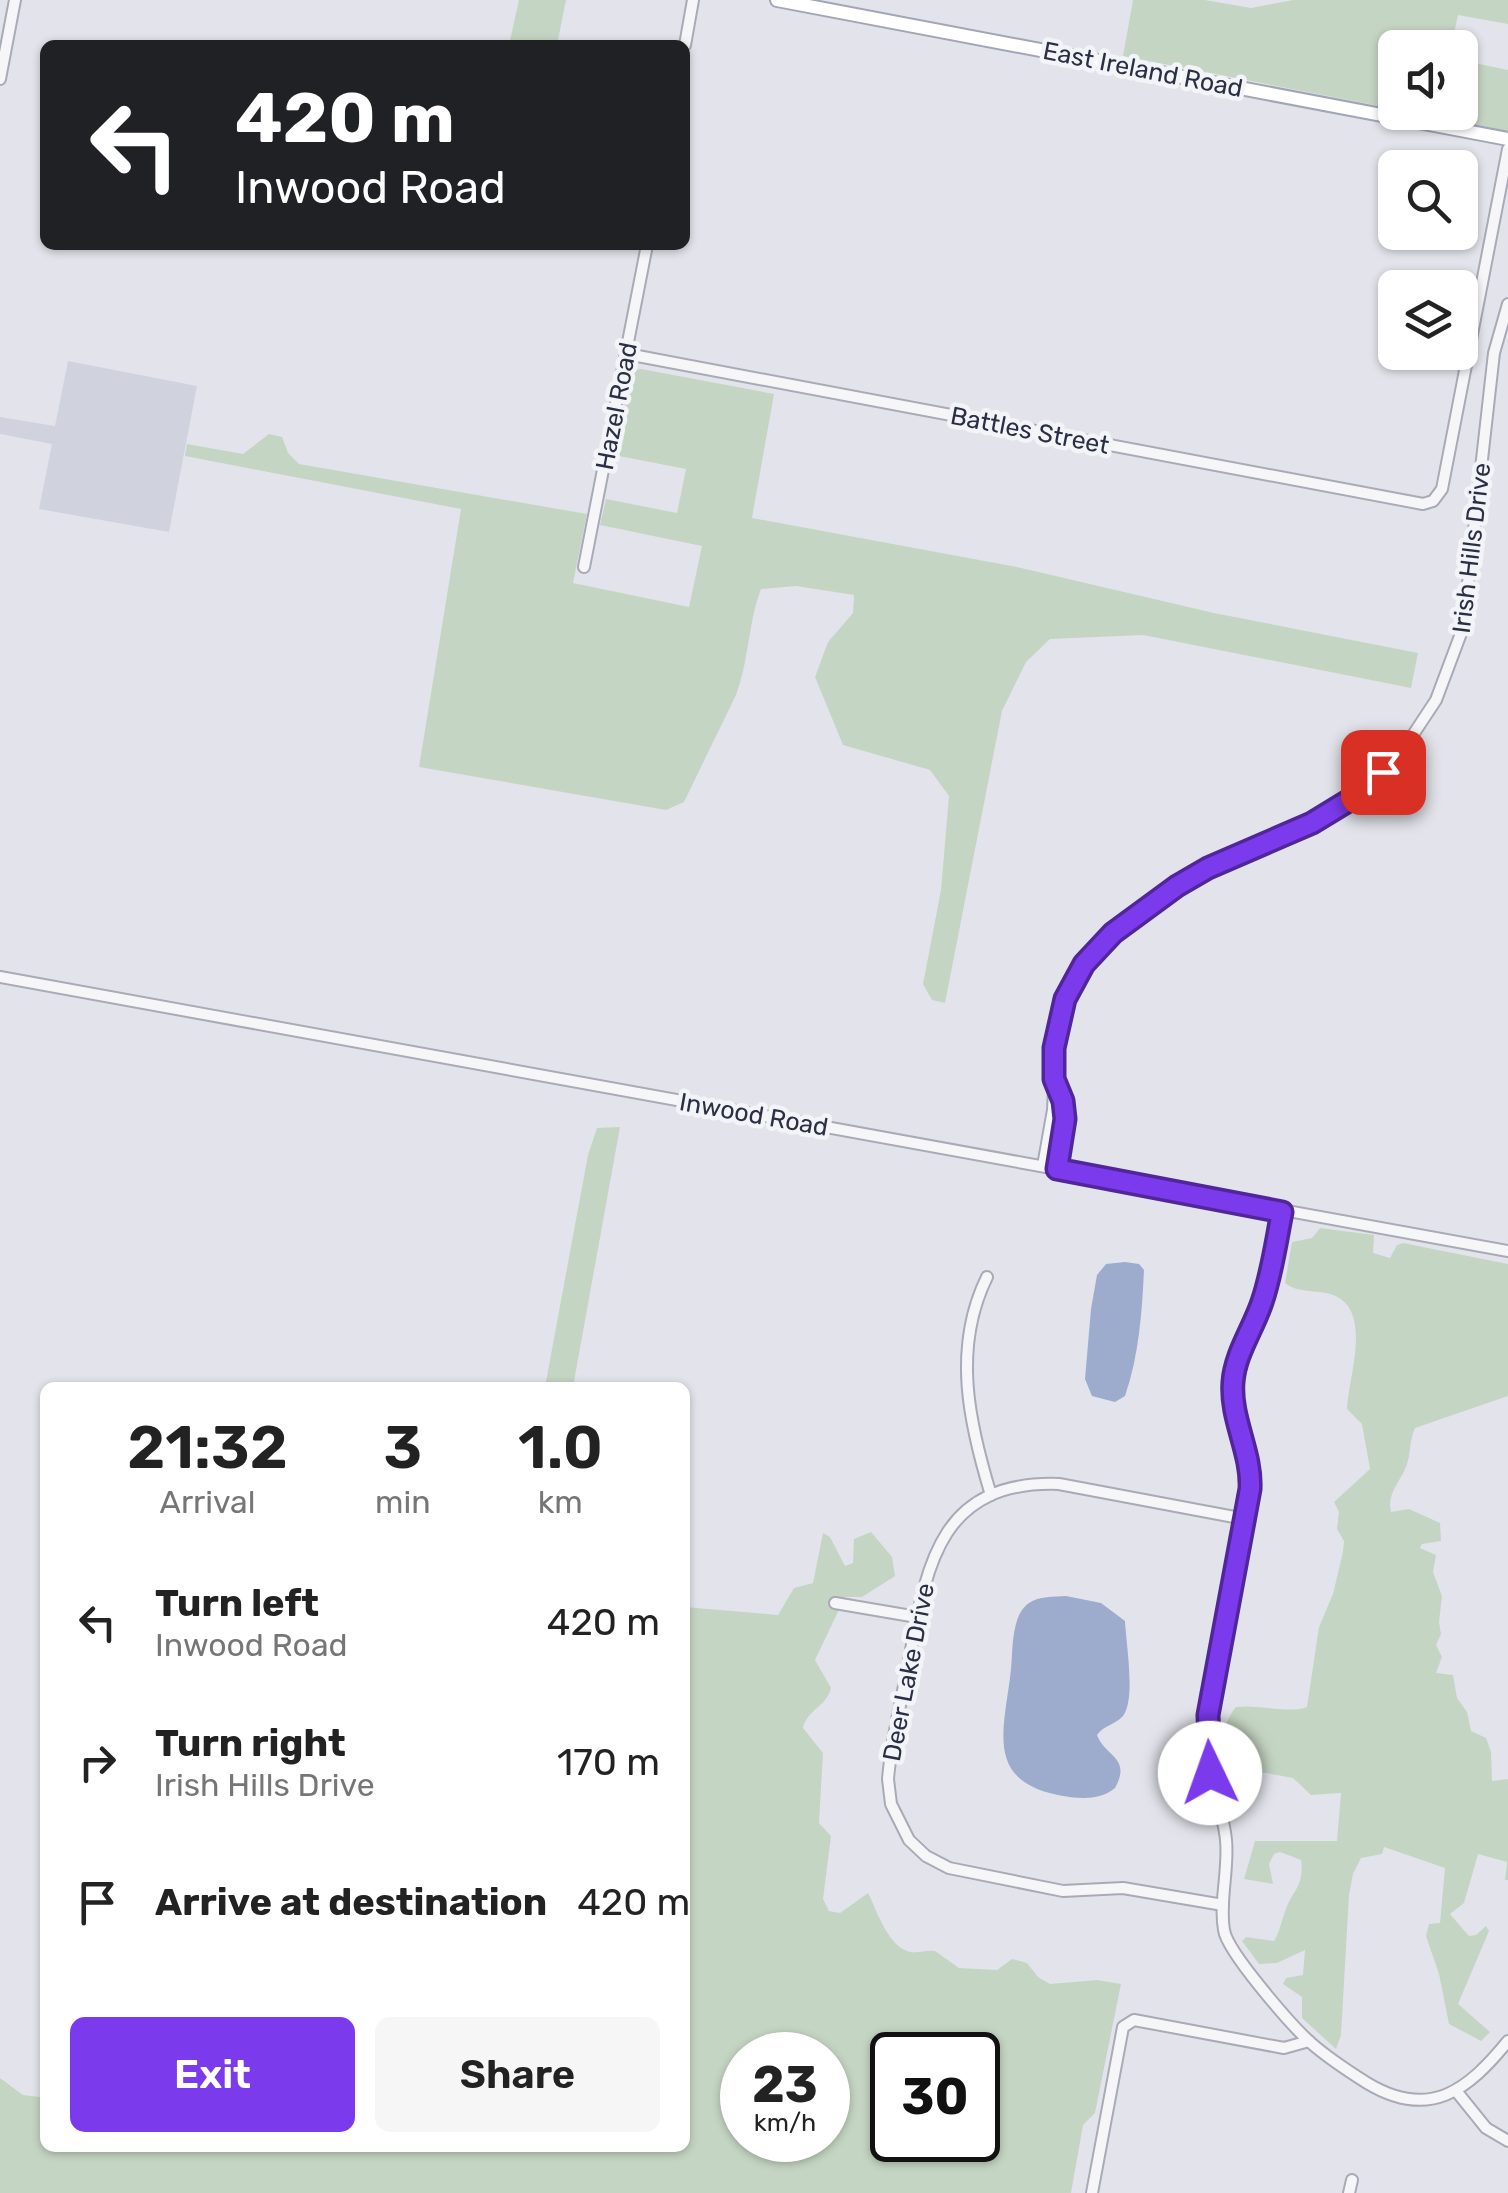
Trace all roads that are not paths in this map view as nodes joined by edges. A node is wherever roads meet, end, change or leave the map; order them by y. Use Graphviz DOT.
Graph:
graph roads {
  1 [pos="14,0"];
  2 [pos="693,0"];
  3 [pos="777,0"];
  4 [pos="686,40"];
  5 [pos="0,79"];
  6 [pos="1508,138"];
  7 [pos="1508,149"];
  8 [pos="646,250"];
  9 [pos="1508,304"];
  10 [pos="627,354"];
  11 [pos="584,567"];
  12 [pos="0,977"];
  13 [pos="1054,1079"];
  14 [pos="1043,1166"];
  15 [pos="1057,1169"];
  16 [pos="1282,1212"];
  17 [pos="1508,1252"];
  18 [pos="987,1278"];
  19 [pos="991,1495"];
  20 [pos="1245,1519"];
  21 [pos="835,1603"];
  22 [pos="917,1618"];
  23 [pos="1223,1905"];
  24 [pos="1508,2041"];
  25 [pos="1309,2042"];
  26 [pos="1458,2092"];
  27 [pos="1508,2141"];
  28 [pos="1352,2180"];
  29 [pos="1092,2193"];
  30 [pos="1350,2193"];
  1 -- 5 [label="street"];
  2 -- 4 [label="street"];
  3 -- 6 [label="main road, East Ireland Road"];
  7 -- 10 [label="street, Battles Street"];
  8 -- 10 [label="street, Hazel Road"];
  9 -- 13 [label="street, Irish Hills Drive"];
  10 -- 11 [label="street, Hazel Road"];
  12 -- 14 [label="street, Inwood Road"];
  13 -- 14 [label="street, Irish Hills Drive"];
  13 -- 15 [label="street, Irish Hills Drive"];
  14 -- 15 [label="street, Inwood Road"];
  15 -- 16 [label="street, Inwood Road"];
  16 -- 17 [label="street, Inwood Road"];
  16 -- 20 [label="street"];
  18 -- 19 [label="street"];
  19 -- 20 [label="street, Deer Lake Drive"];
  19 -- 22 [label="street, Deer Lake Drive"];
  20 -- 23 [label="street"];
  21 -- 22 [label="street"];
  22 -- 23 [label="street, Deer Lake Drive"];
  23 -- 25 [label="street"];
  24 -- 26 [label="street"];
  25 -- 26 [label="street"];
  25 -- 29 [label="street"];
  26 -- 27 [label="street"];
  28 -- 30 [label="street"];
}
